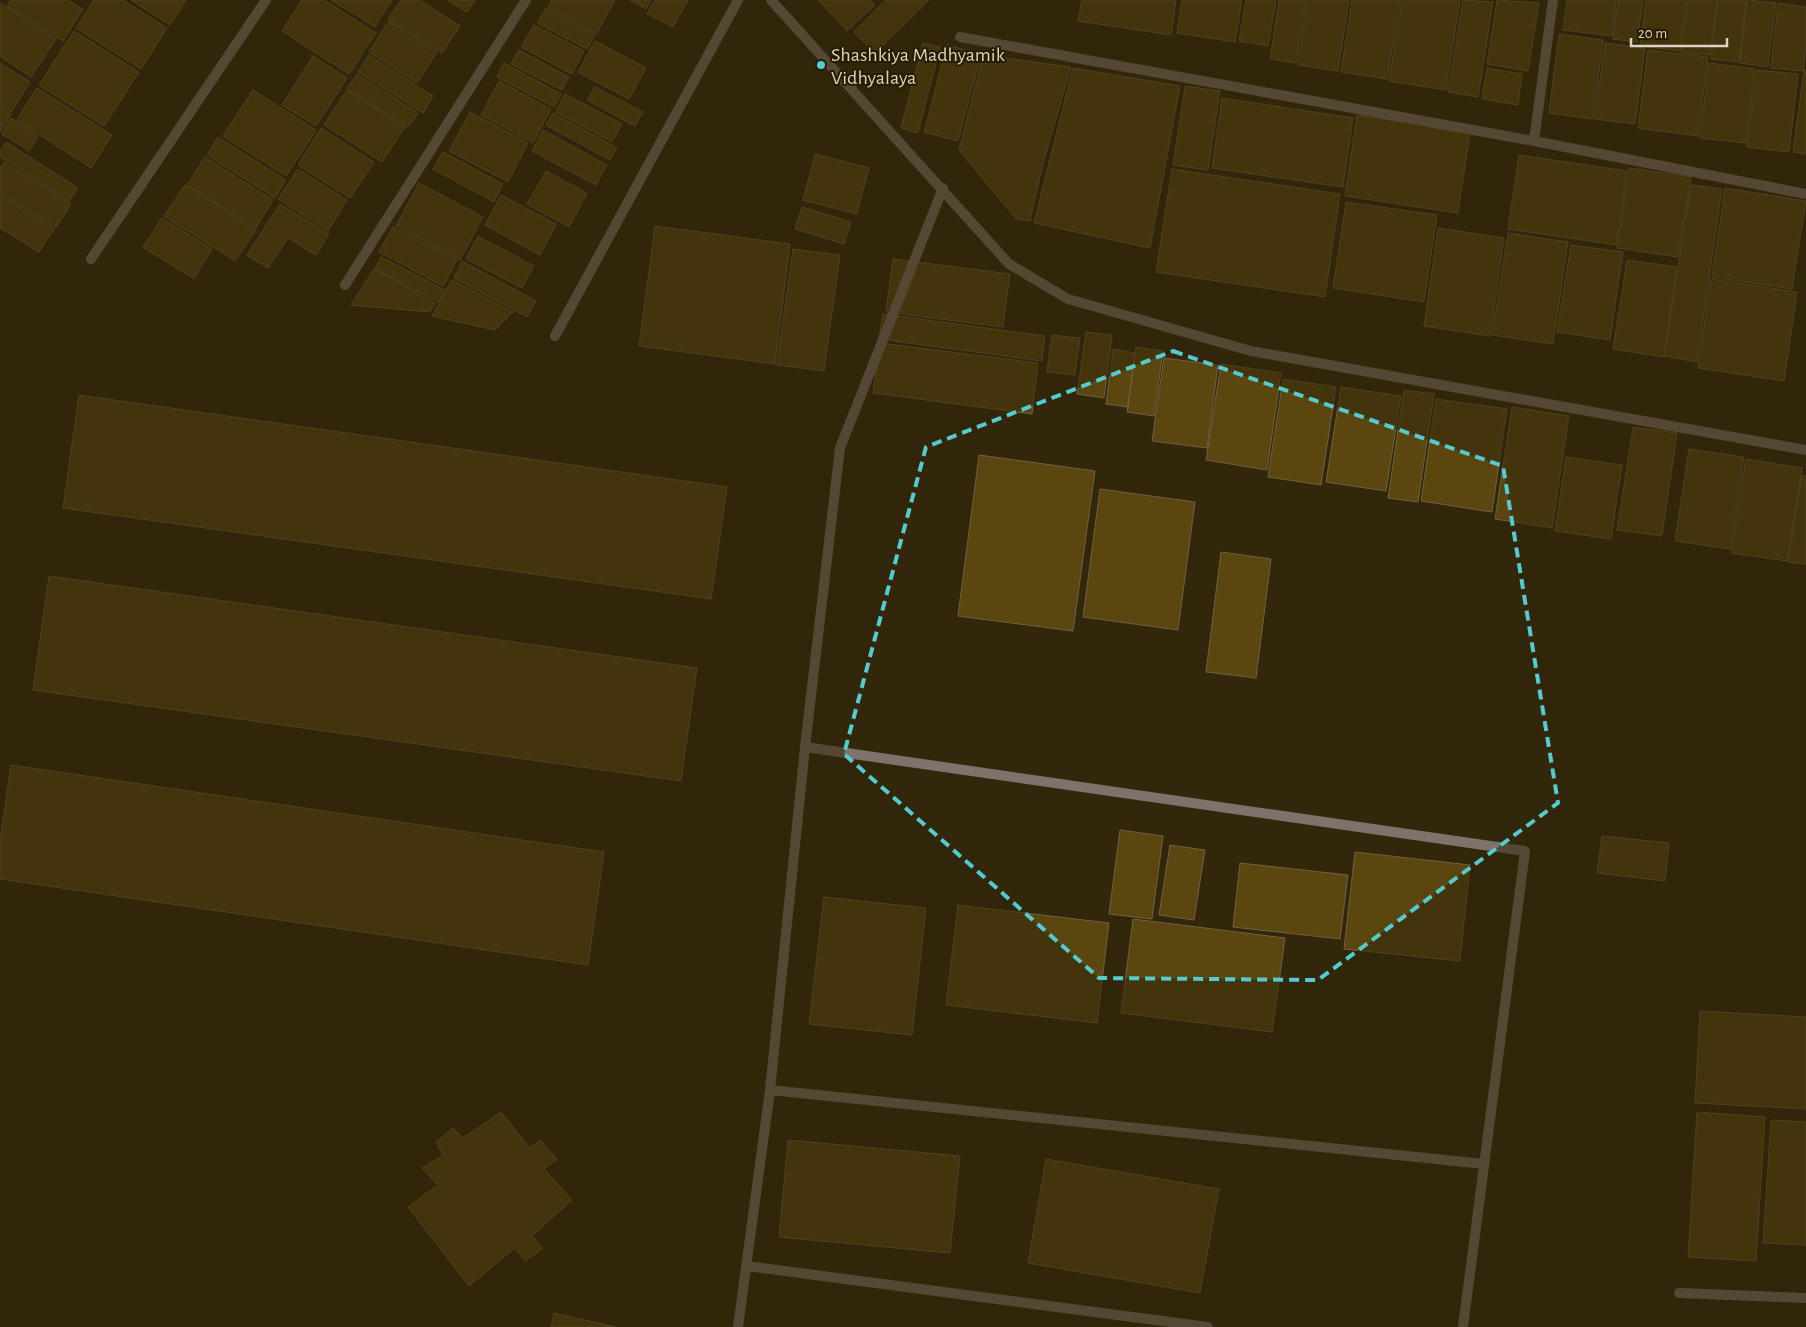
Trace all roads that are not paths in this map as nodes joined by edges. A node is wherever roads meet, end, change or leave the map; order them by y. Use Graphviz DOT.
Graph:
graph roads {
  1 [pos="266,0"];
  2 [pos="526,0"];
  3 [pos="738,0"];
  4 [pos="770,0"];
  5 [pos="1553,0"];
  6 [pos="960,37"];
  7 [pos="1534,141"];
  8 [pos="943,188"];
  9 [pos="1806,194"];
  10 [pos="92,259"];
  11 [pos="345,285"];
  12 [pos="555,336"];
  13 [pos="1806,450"];
  14 [pos="806,747"];
  15 [pos="770,1090"];
  16 [pos="1484,1164"];
  17 [pos="746,1266"];
  18 [pos="1679,1293"];
  19 [pos="1806,1298"];
  20 [pos="738,1327"];
  21 [pos="1208,1327"];
  22 [pos="1463,1327"];
  1 -- 10 [label="street"];
  2 -- 11 [label="street"];
  3 -- 12 [label="street"];
  4 -- 8 [label="street"];
  5 -- 7 [label="street"];
  6 -- 7 [label="street"];
  7 -- 9 [label="street"];
  8 -- 13 [label="street"];
  8 -- 14 [label="street"];
  14 -- 15 [label="street"];
  14 -- 16 [label="street"];
  15 -- 16 [label="street"];
  15 -- 17 [label="street"];
  16 -- 22 [label="street"];
  17 -- 20 [label="street"];
  17 -- 21 [label="street"];
  18 -- 19 [label="street"];
}
